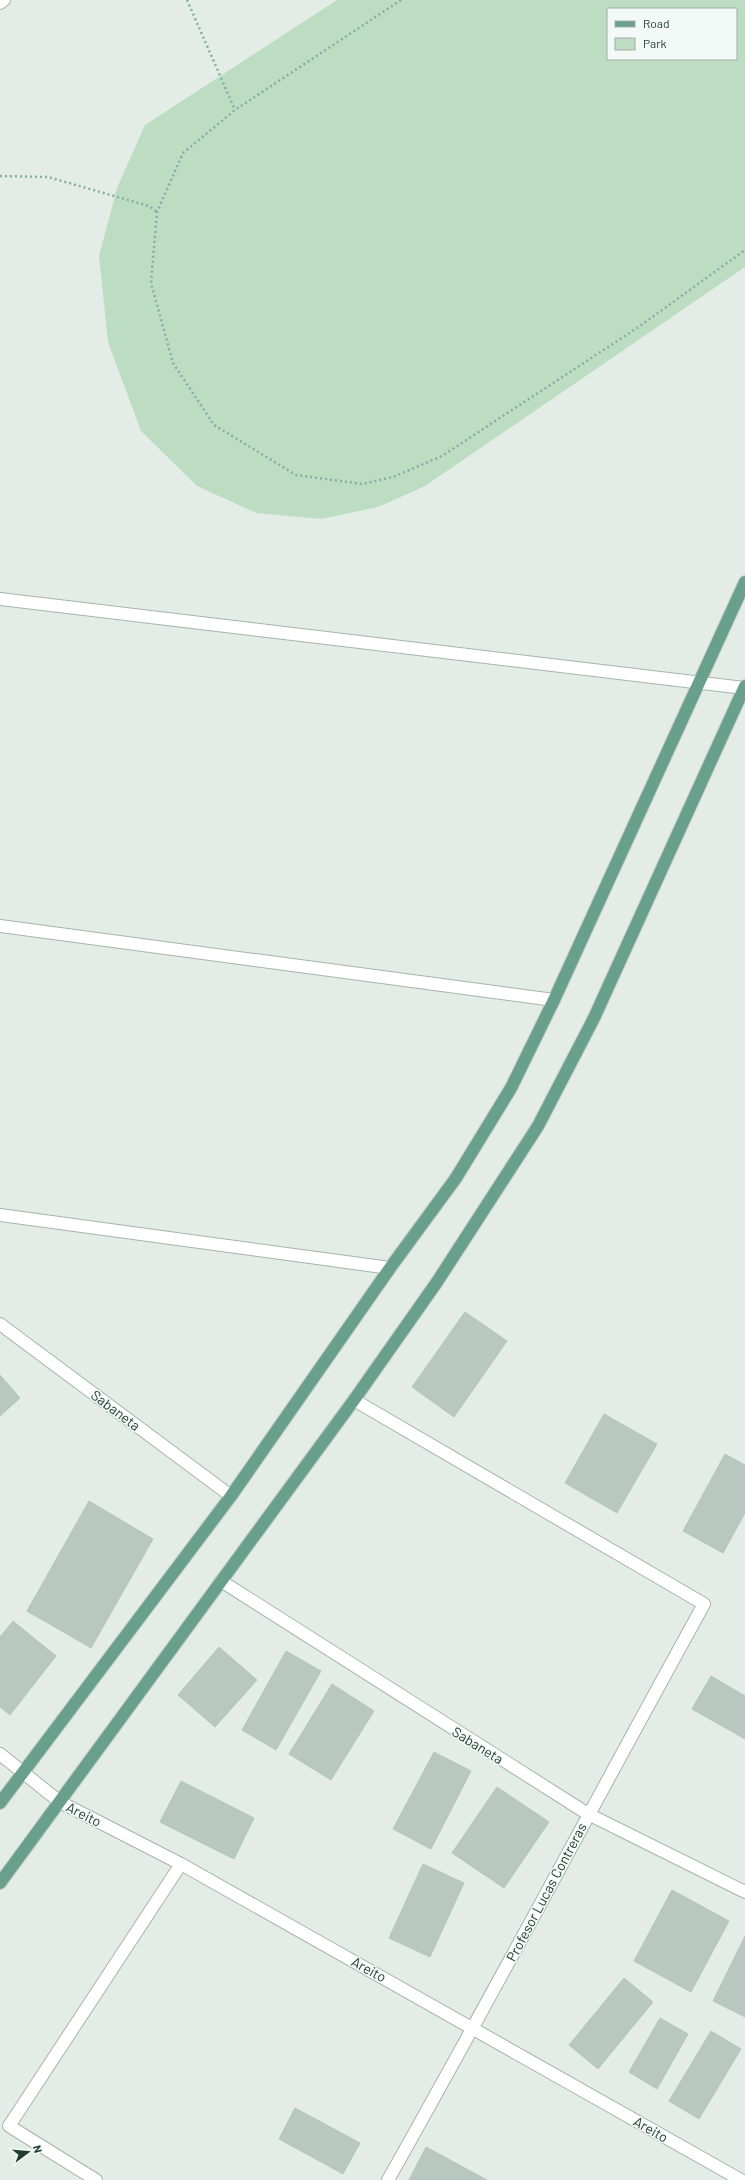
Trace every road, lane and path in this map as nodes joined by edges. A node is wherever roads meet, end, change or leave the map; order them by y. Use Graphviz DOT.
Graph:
graph roads {
  1 [pos="4,0"];
  2 [pos="187,0"];
  3 [pos="401,0"];
  4 [pos="0,3"];
  5 [pos="235,110"];
  6 [pos="0,176"];
  7 [pos="156,212"];
  8 [pos="745,250"];
  9 [pos="745,582"];
  10 [pos="0,599"];
  11 [pos="698,682"];
  12 [pos="745,687"];
  13 [pos="0,926"];
  14 [pos="554,1000"];
  15 [pos="0,1215"];
  16 [pos="390,1268"];
  17 [pos="0,1324"];
  18 [pos="354,1400"];
  19 [pos="231,1496"];
  20 [pos="221,1581"];
  21 [pos="0,1754"];
  22 [pos="24,1771"];
  23 [pos="60,1802"];
  24 [pos="0,1803"];
  25 [pos="588,1814"];
  26 [pos="181,1864"];
  27 [pos="0,1883"];
  28 [pos="745,1892"];
  29 [pos="474,2028"];
  30 [pos="96,2180"];
  31 [pos="388,2180"];
  32 [pos="741,2180"];
  1 -- 4 [label="street"];
  2 -- 5 [label="path"];
  3 -- 5 [label="path"];
  5 -- 7 [label="path"];
  6 -- 7 [label="path"];
  7 -- 8 [label="path"];
  9 -- 11 [label="main road"];
  10 -- 11 [label="street"];
  11 -- 12 [label="street"];
  11 -- 14 [label="main road"];
  12 -- 18 [label="main road"];
  13 -- 14 [label="street"];
  14 -- 16 [label="main road"];
  15 -- 16 [label="street"];
  16 -- 19 [label="main road"];
  17 -- 19 [label="street, Sabaneta"];
  18 -- 20 [label="main road"];
  18 -- 25 [label="street, Profesor Lucas Contreras"];
  19 -- 22 [label="main road"];
  20 -- 23 [label="main road"];
  20 -- 25 [label="street, Sabaneta"];
  21 -- 22 [label="street, Areito"];
  22 -- 23 [label="street, Areito"];
  22 -- 24 [label="main road"];
  23 -- 26 [label="street, Areito"];
  23 -- 27 [label="main road"];
  25 -- 28 [label="street, Sabaneta"];
  25 -- 29 [label="street, Profesor Lucas Contreras"];
  26 -- 29 [label="street, Areito"];
  26 -- 30 [label="street"];
  29 -- 31 [label="street, Profesor Lucas Contreras"];
  29 -- 32 [label="street, Areito"];
}
